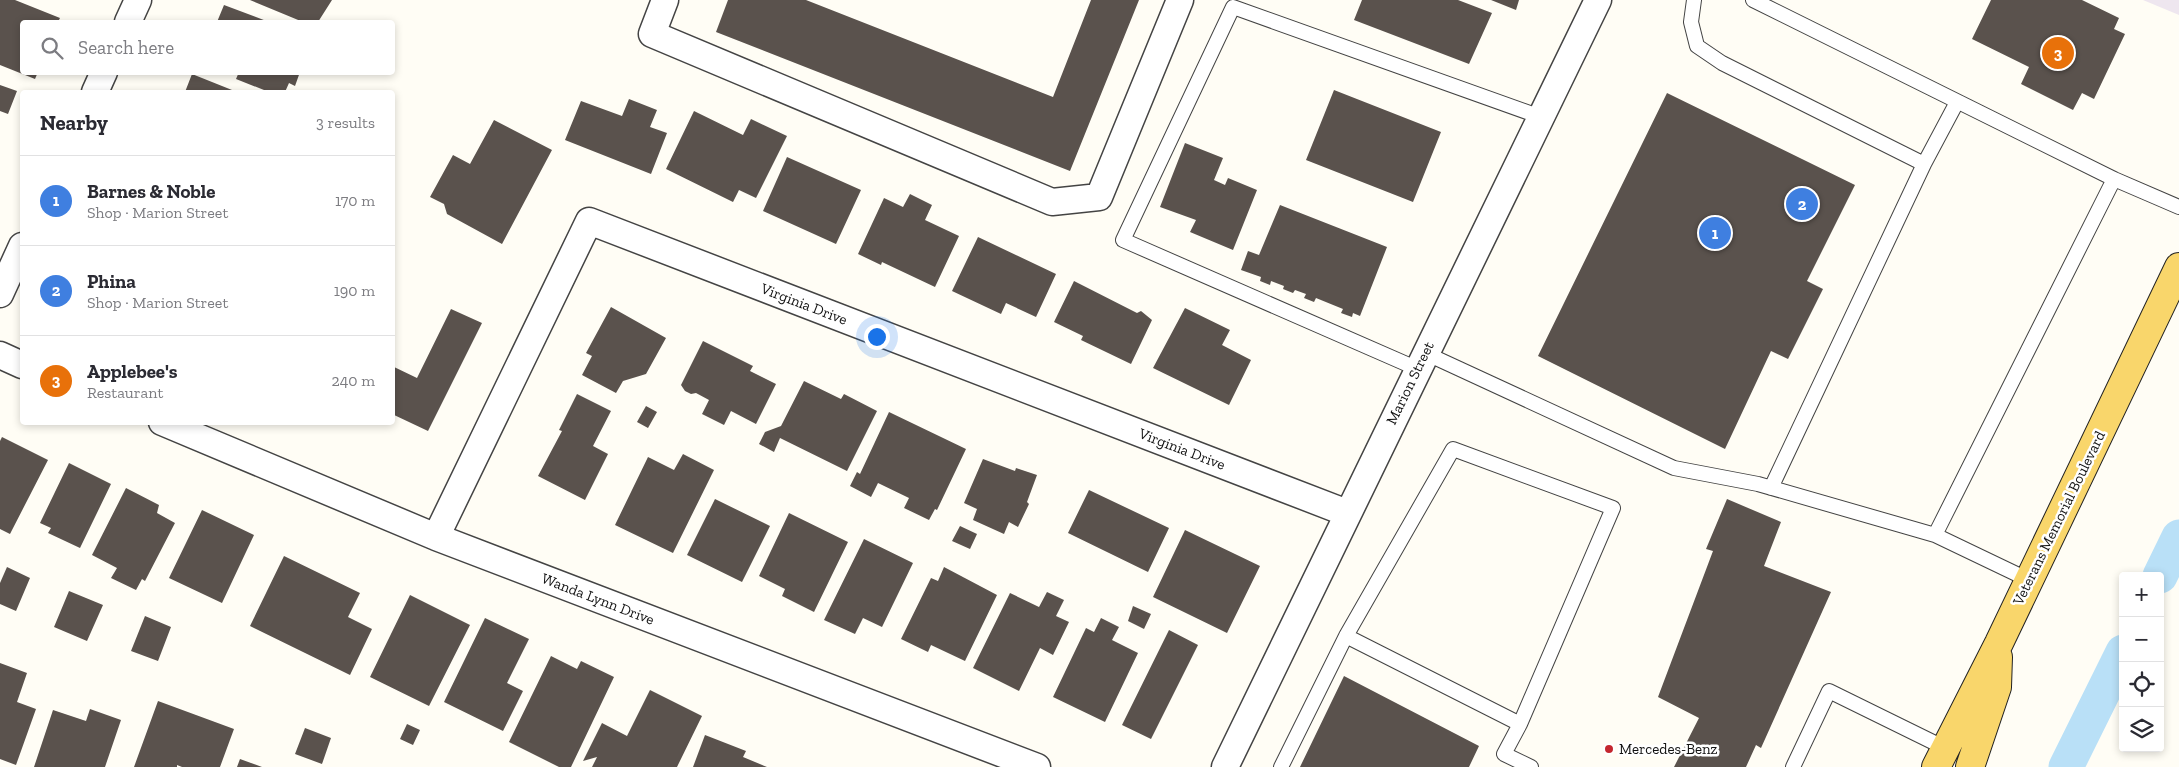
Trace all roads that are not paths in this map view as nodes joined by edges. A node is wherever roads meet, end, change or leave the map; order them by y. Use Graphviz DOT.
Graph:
graph roads {
  1 [pos="138,0"];
  2 [pos="665,0"];
  3 [pos="1180,0"];
  4 [pos="1598,0"];
  5 [pos="1694,0"];
  6 [pos="1753,0"];
  7 [pos="129,20"];
  8 [pos="103,75"];
  9 [pos="96,90"];
  10 [pos="1957,102"];
  11 [pos="1541,117"];
  12 [pos="1924,164"];
  13 [pos="2114,179"];
  14 [pos="2179,208"];
  15 [pos="20,250"];
  16 [pos="2179,267"];
  17 [pos="0,294"];
  18 [pos="0,355"];
  19 [pos="1421,361"];
  20 [pos="20,364"];
  21 [pos="169,425"];
  22 [pos="1764,486"];
  23 [pos="1347,513"];
  24 [pos="1935,535"];
  25 [pos="436,537"];
  26 [pos="2029,580"];
  27 [pos="1346,636"];
  28 [pos="1999,643"];
  29 [pos="1520,724"];
  30 [pos="1941,758"];
  31 [pos="1037,767"];
  32 [pos="1225,767"];
  33 [pos="1281,767"];
  34 [pos="1531,767"];
  35 [pos="1792,767"];
  36 [pos="1970,767"];
  1 -- 7 [label="street"];
  2 -- 3 [label="street"];
  4 -- 11 [label="street, Marion Street"];
  5 -- 12 [label="lane"];
  6 -- 10 [label="lane"];
  8 -- 9 [label="street"];
  10 -- 12 [label="lane"];
  10 -- 13 [label="lane"];
  11 -- 19 [label="street, Marion Street"];
  11 -- 19 [label="lane"];
  12 -- 22 [label="lane"];
  13 -- 14 [label="lane"];
  13 -- 24 [label="lane"];
  15 -- 17 [label="street"];
  16 -- 26 [label="main road, Veterans Memorial Boulevard"];
  18 -- 20 [label="street"];
  19 -- 22 [label="lane"];
  19 -- 23 [label="street, Marion Street"];
  21 -- 25 [label="street, Wanda Lynn Drive"];
  22 -- 24 [label="lane"];
  23 -- 25 [label="street, Virginia Drive"];
  23 -- 32 [label="street, Marion Street"];
  24 -- 26 [label="lane"];
  25 -- 31 [label="street, Wanda Lynn Drive"];
  26 -- 28 [label="main road, Veterans Memorial Boulevard"];
  27 -- 29 [label="lane"];
  27 -- 29 [label="lane"];
  27 -- 33 [label="lane"];
  28 -- 30 [label="main road, Veterans Memorial Boulevard"];
  28 -- 36 [label="main road"];
  29 -- 34 [label="lane"];
  30 -- 35 [label="lane"];
}
